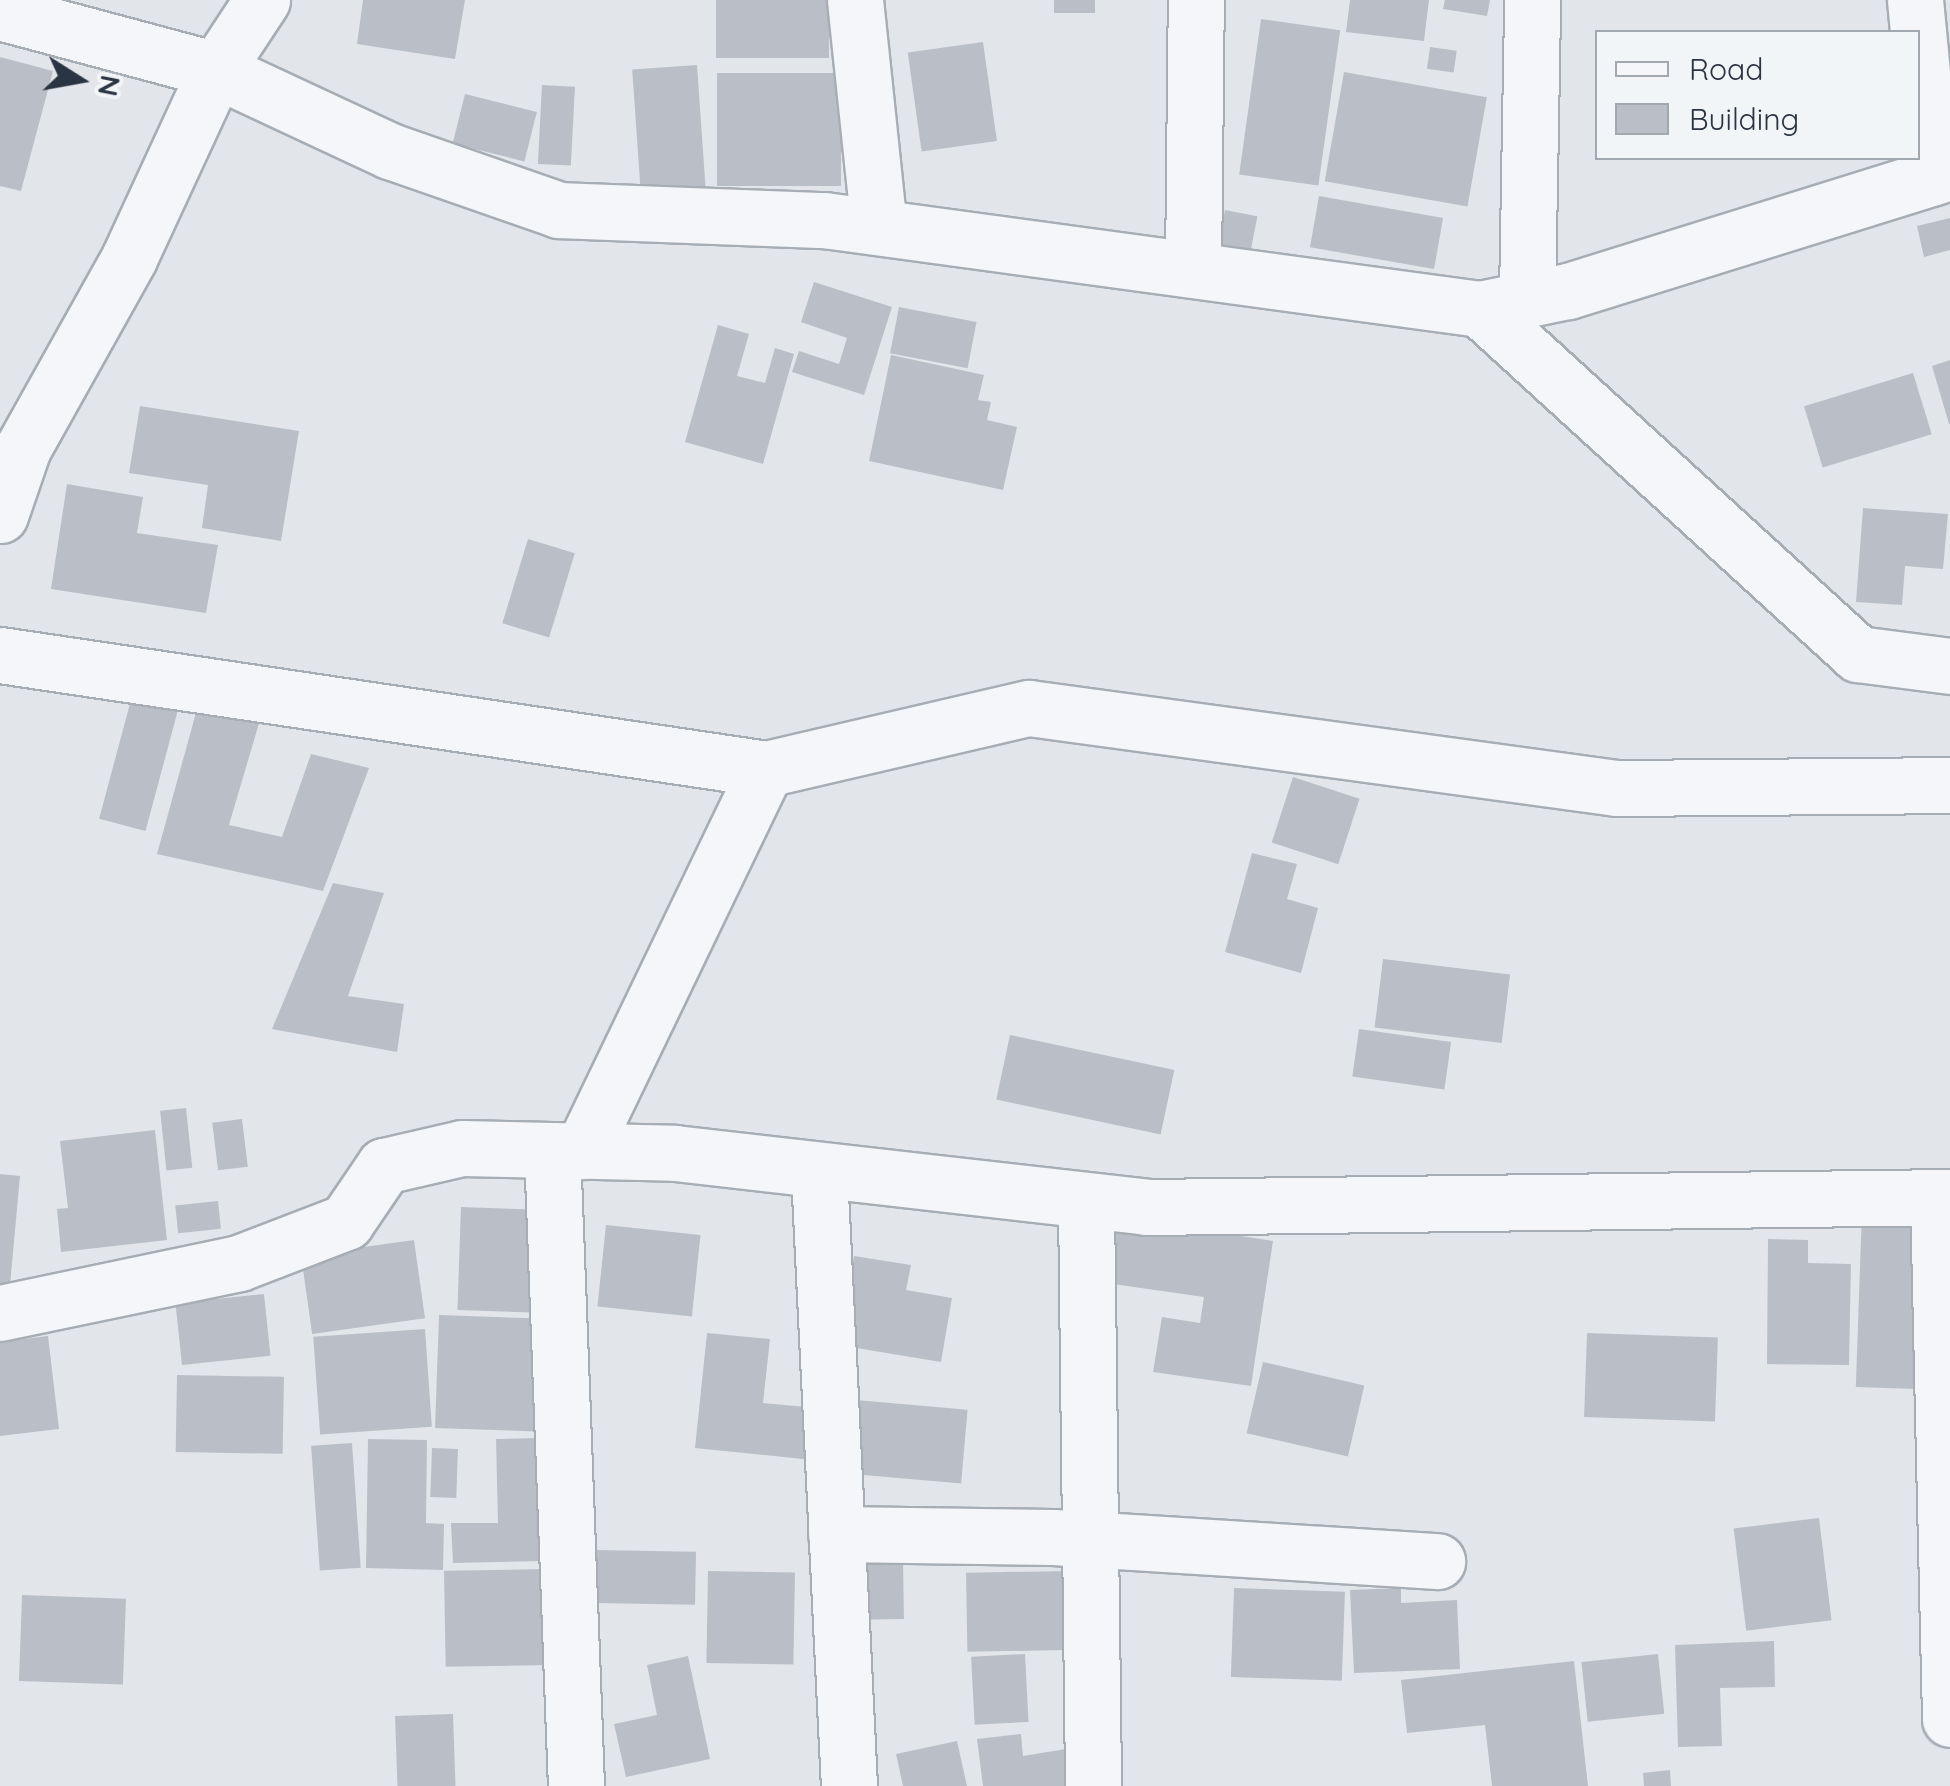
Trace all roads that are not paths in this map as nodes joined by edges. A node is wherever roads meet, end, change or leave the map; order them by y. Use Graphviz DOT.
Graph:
graph roads {
  1 [pos="262,0"];
  2 [pos="855,0"];
  3 [pos="1196,0"];
  4 [pos="1532,0"];
  5 [pos="1914,0"];
  6 [pos="0,12"];
  7 [pos="1919,30"];
  8 [pos="1920,39"];
  9 [pos="216,70"];
  10 [pos="1941,175"];
  11 [pos="880,227"];
  12 [pos="1193,269"];
  13 [pos="1503,303"];
  14 [pos="0,515"];
  15 [pos="0,655"];
  16 [pos="1950,666"];
  17 [pos="766,769"];
  18 [pos="1950,785"];
  19 [pos="567,1150"];
  20 [pos="819,1174"];
  21 [pos="1944,1197"];
  22 [pos="1086,1201"];
  23 [pos="0,1313"];
  24 [pos="836,1534"];
  25 [pos="1090,1539"];
  26 [pos="1437,1561"];
  27 [pos="1950,1719"];
  28 [pos="576,1786"];
  29 [pos="848,1786"];
  30 [pos="1093,1786"];
  1 -- 9 [label="street"];
  2 -- 11 [label="street"];
  3 -- 12 [label="street"];
  4 -- 13 [label="street"];
  5 -- 7 [label="street"];
  6 -- 9 [label="street"];
  8 -- 10 [label="street"];
  9 -- 11 [label="street"];
  9 -- 14 [label="street"];
  10 -- 13 [label="street"];
  11 -- 12 [label="street"];
  12 -- 13 [label="street"];
  13 -- 16 [label="street"];
  15 -- 17 [label="street"];
  17 -- 18 [label="street"];
  17 -- 19 [label="street"];
  19 -- 20 [label="street"];
  19 -- 23 [label="street"];
  19 -- 28 [label="street"];
  20 -- 22 [label="street"];
  20 -- 24 [label="street"];
  21 -- 22 [label="street"];
  21 -- 27 [label="street"];
  22 -- 25 [label="street"];
  24 -- 25 [label="street"];
  24 -- 29 [label="street"];
  25 -- 26 [label="street"];
  25 -- 30 [label="street"];
}
